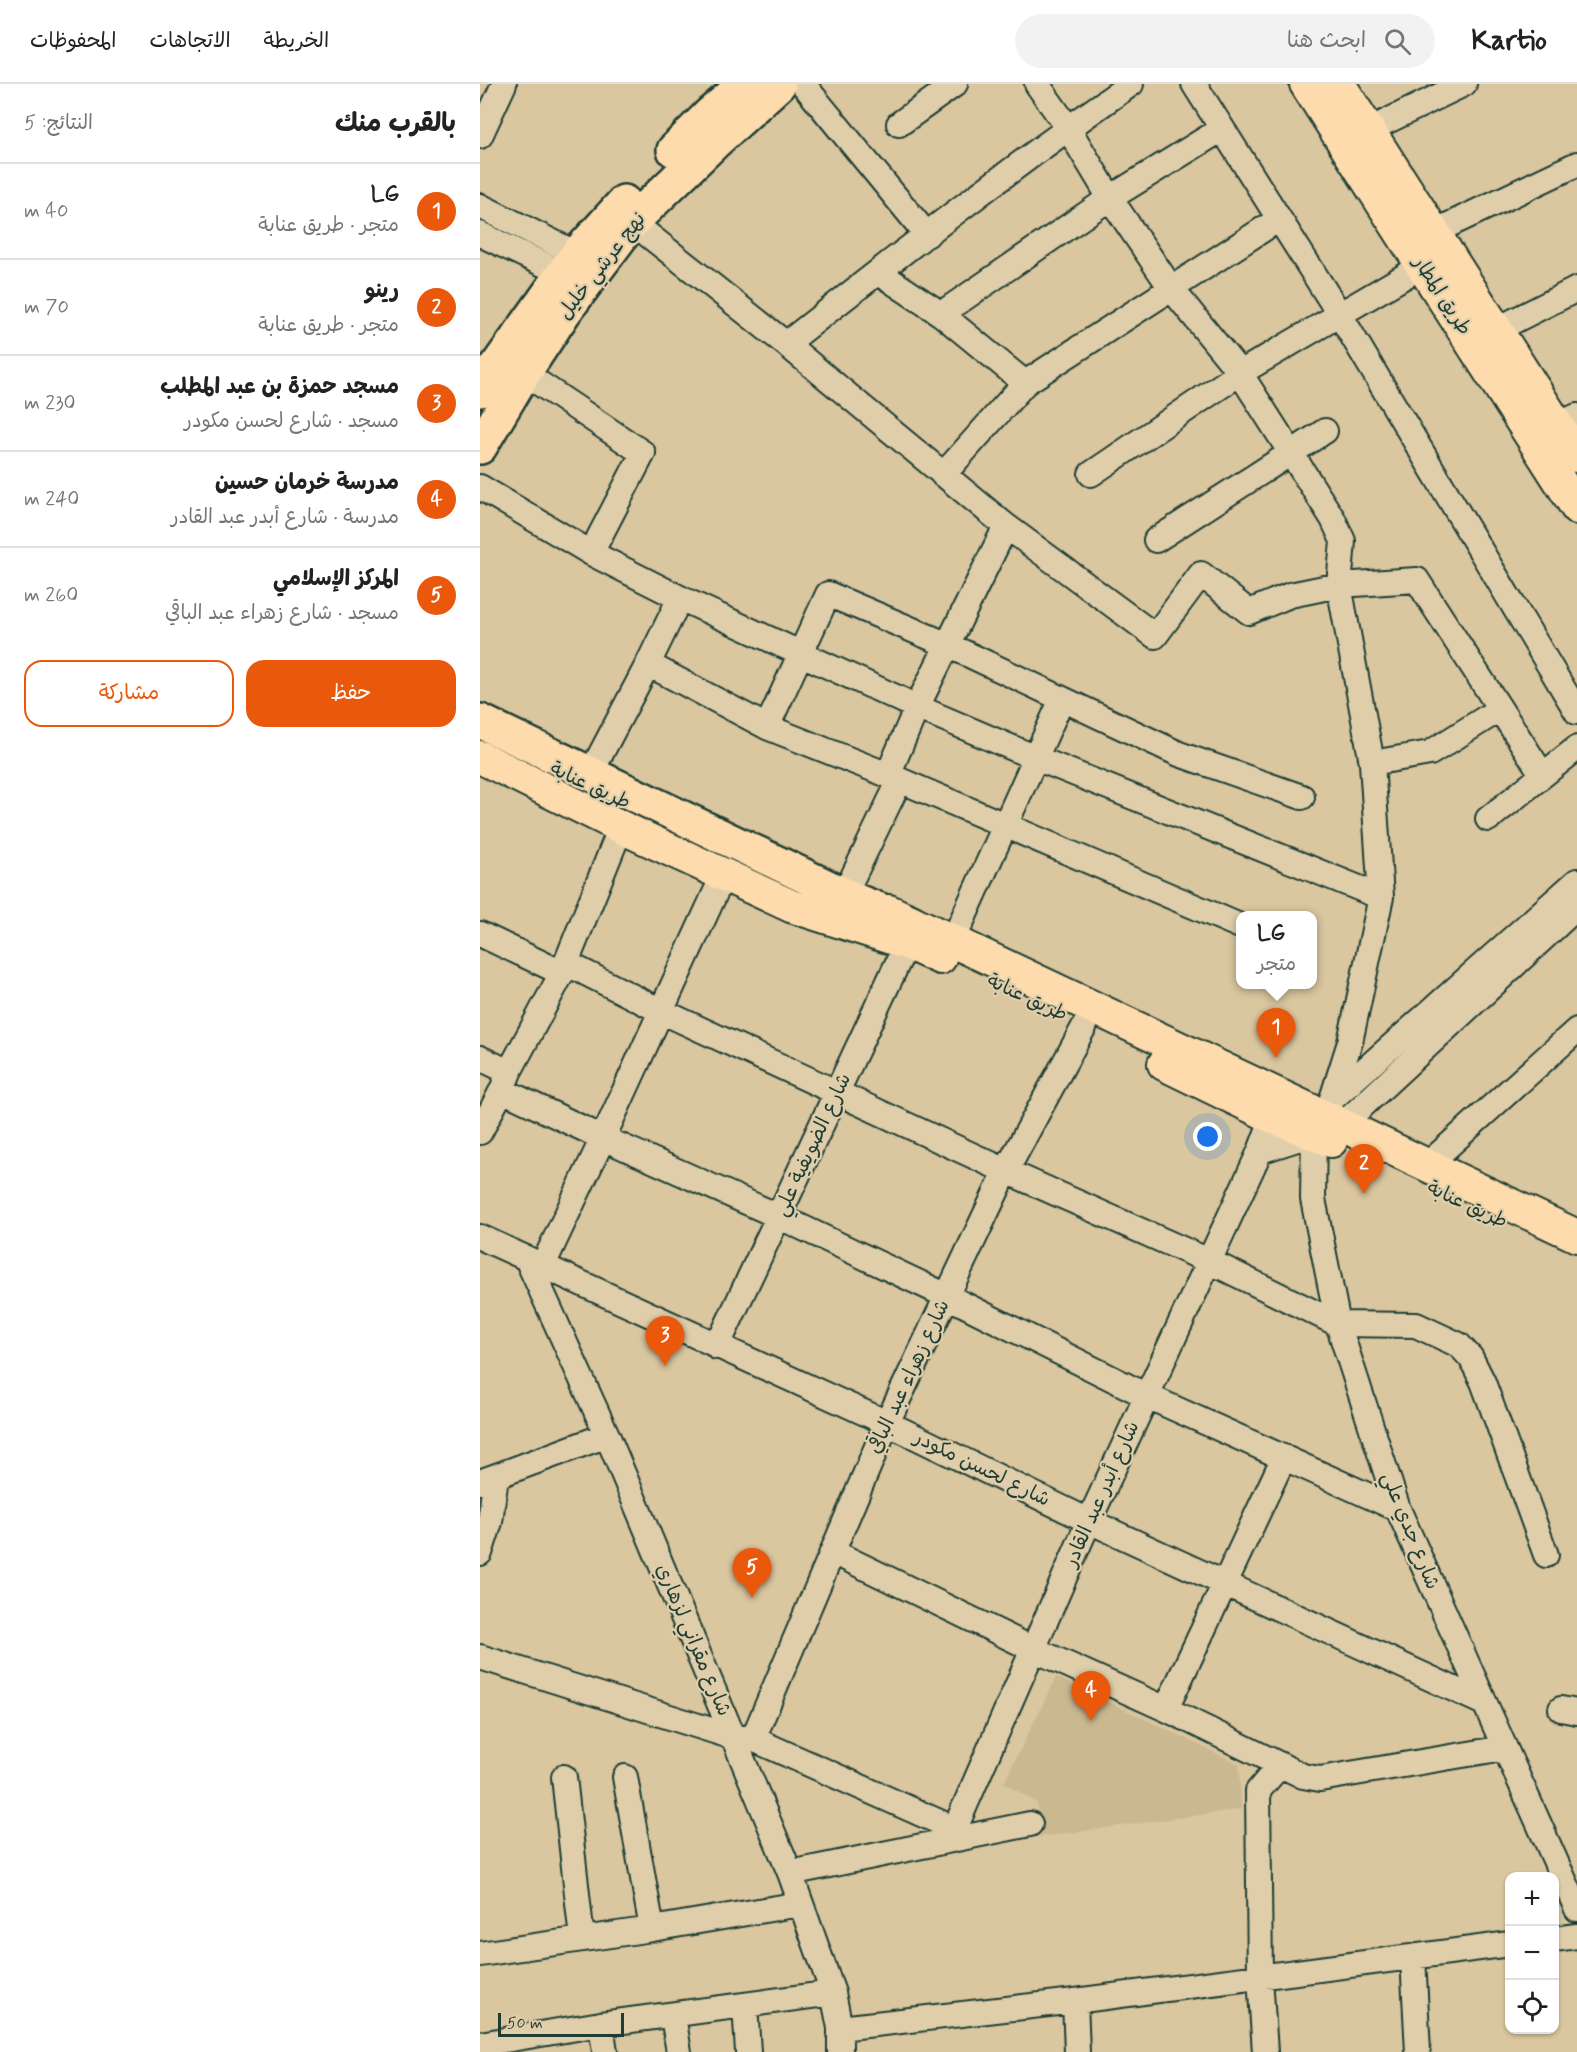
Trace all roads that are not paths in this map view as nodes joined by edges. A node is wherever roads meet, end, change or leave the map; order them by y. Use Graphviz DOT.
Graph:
graph roads {
  1 [pos="504,84"];
  2 [pos="746,84"];
  3 [pos="779,84"];
  4 [pos="803,84"];
  5 [pos="955,84"];
  6 [pos="1036,84"];
  7 [pos="1131,84"];
  8 [pos="1194,84"];
  9 [pos="1306,84"];
  10 [pos="1339,84"];
  11 [pos="1464,84"];
  12 [pos="899,124"];
  13 [pos="1068,128"];
  14 [pos="1222,129"];
  15 [pos="1369,130"];
  16 [pos="480,136"];
  17 [pos="1577,164"];
  18 [pos="1110,198"];
  19 [pos="480,206"];
  20 [pos="1279,219"];
  21 [pos="632,222"];
  22 [pos="1434,232"];
  23 [pos="480,234"];
  24 [pos="927,235"];
  25 [pos="1422,266"];
  26 [pos="578,268"];
  27 [pos="878,272"];
  28 [pos="1171,288"];
  29 [pos="1577,289"];
  30 [pos="941,314"];
  31 [pos="1340,315"];
  32 [pos="1496,330"];
  33 [pos="786,344"];
  34 [pos="524,373"];
  35 [pos="1240,374"];
  36 [pos="1025,383"];
  37 [pos="480,390"];
  38 [pos="1567,421"];
  39 [pos="1325,431"];
  40 [pos="480,447"];
  41 [pos="1291,452"];
  42 [pos="1577,456"];
  43 [pos="1091,474"];
  44 [pos="943,475"];
  45 [pos="480,487"];
  46 [pos="1577,508"];
  47 [pos="1006,526"];
  48 [pos="1156,540"];
  49 [pos="591,553"];
  50 [pos="1339,585"];
  51 [pos="680,598"];
  52 [pos="948,645"];
  53 [pos="801,654"];
  54 [pos="648,664"];
  55 [pos="1062,699"];
  56 [pos="480,705"];
  57 [pos="917,707"];
  58 [pos="1500,709"];
  59 [pos="1577,712"];
  60 [pos="480,721"];
  61 [pos="767,727"];
  62 [pos="480,735"];
  63 [pos="1577,748"];
  64 [pos="480,757"];
  65 [pos="1036,758"];
  66 [pos="596,763"];
  67 [pos="1372,763"];
  68 [pos="1542,774"];
  69 [pos="894,777"];
  70 [pos="1302,797"];
  71 [pos="1488,819"];
  72 [pos="1004,825"];
  73 [pos="621,827"];
  74 [pos="723,876"];
  75 [pos="1577,881"];
  76 [pos="847,889"];
  77 [pos="1381,897"];
  78 [pos="1577,907"];
  79 [pos="1236,924"];
  80 [pos="909,933"];
  81 [pos="480,934"];
  82 [pos="953,941"];
  83 [pos="564,968"];
  84 [pos="661,1011"];
  85 [pos="1085,1025"];
  86 [pos="1575,1035"];
  87 [pos="480,1058"];
  88 [pos="505,1081"];
  89 [pos="837,1092"];
  90 [pos="1273,1117"];
  91 [pos="1328,1118"];
  92 [pos="480,1132"];
  93 [pos="603,1138"];
  94 [pos="1260,1151"];
  95 [pos="1426,1165"];
  96 [pos="1006,1171"];
  97 [pos="780,1216"];
  98 [pos="1577,1236"];
  99 [pos="480,1237"];
  100 [pos="1577,1256"];
  101 [pos="1209,1261"];
  102 [pos="535,1262"];
  103 [pos="947,1296"];
  104 [pos="1338,1324"];
  105 [pos="717,1347"];
  106 [pos="1147,1396"];
  107 [pos="887,1423"];
  108 [pos="607,1435"];
  109 [pos="1284,1457"];
  110 [pos="488,1479"];
  111 [pos="1398,1509"];
  112 [pos="1089,1521"];
  113 [pos="833,1552"];
  114 [pos="480,1553"];
  115 [pos="1546,1555"];
  116 [pos="1225,1583"];
  117 [pos="1034,1649"];
  118 [pos="481,1659"];
  119 [pos="1484,1703"];
  120 [pos="1166,1709"];
  121 [pos="743,1738"];
  122 [pos="1504,1748"];
  123 [pos="1280,1765"];
  124 [pos="564,1777"];
  125 [pos="625,1777"];
  126 [pos="1030,1824"];
  127 [pos="953,1834"];
  128 [pos="790,1874"];
  129 [pos="1576,1903"];
  130 [pos="800,1904"];
  131 [pos="651,1929"];
  132 [pos="1577,1936"];
  133 [pos="1559,1938"];
  134 [pos="582,1939"];
  135 [pos="1505,1945"];
  136 [pos="480,1954"];
  137 [pos="1413,1957"];
  138 [pos="1260,1977"];
  139 [pos="832,1993"];
  140 [pos="1075,2001"];
  141 [pos="746,2005"];
  142 [pos="673,2016"];
  143 [pos="602,2024"];
  144 [pos="840,2040"];
  145 [pos="480,2044"];
  146 [pos="605,2052"];
  147 [pos="679,2052"];
  148 [pos="748,2052"];
  149 [pos="1077,2052"];
  150 [pos="1265,2052"];
  151 [pos="1418,2052"];
  1 -- 16 [label="street"];
  2 -- 26 [label="highway, نهج عرشي خليل"];
  3 -- 21 [label="highway, نهج عرشي خليل"];
  4 -- 24 [label="street"];
  5 -- 12 [label="street"];
  6 -- 13 [label="street, شارع جدي علي"];
  7 -- 13 [label="street"];
  8 -- 14 [label="street"];
  9 -- 25 [label="main road, طريق المطار"];
  10 -- 15 [label="main road, طريق المطار"];
  11 -- 15 [label="street"];
  13 -- 18 [label="street, شارع جدي علي"];
  13 -- 24 [label="street"];
  14 -- 18 [label="street"];
  14 -- 20 [label="street"];
  15 -- 22 [label="main road, طريق المطار"];
  17 -- 22 [label="street"];
  18 -- 28 [label="street, شارع جدي علي"];
  18 -- 30 [label="street"];
  19 -- 26 [label="street"];
  20 -- 28 [label="street"];
  20 -- 31 [label="street"];
  21 -- 26 [label="highway, نهج عرشي خليل"];
  21 -- 33 [label="street"];
  22 -- 32 [label="main road, طريق المطار"];
  23 -- 26 [label="street"];
  24 -- 27 [label="street"];
  25 -- 31 [label="street"];
  25 -- 46 [label="main road, طريق المطار"];
  26 -- 34 [label="highway, نهج عرشي خليل"];
  26 -- 37 [label="highway, نهج عرشي خليل"];
  27 -- 30 [label="street"];
  27 -- 33 [label="street"];
  28 -- 35 [label="street, شارع جدي علي"];
  28 -- 36 [label="street"];
  29 -- 32 [label="street"];
  30 -- 36 [label="street"];
  31 -- 35 [label="street"];
  31 -- 59 [label="street"];
  32 -- 38 [label="main road, طريق المطار"];
  33 -- 44 [label="street"];
  34 -- 40 [label="highway, نهج عرشي خليل"];
  34 -- 49 [label="street"];
  35 -- 41 [label="street, شارع جدي علي"];
  35 -- 43 [label="street"];
  36 -- 44 [label="street"];
  38 -- 42 [label="main road, طريق المطار"];
  39 -- 41 [label="street"];
  41 -- 48 [label="street"];
  41 -- 50 [label="street, شارع جدي علي"];
  44 -- 47 [label="street"];
  45 -- 49 [label="street"];
  47 -- 50 [label="street"];
  47 -- 52 [label="street"];
  49 -- 51 [label="street"];
  50 -- 58 [label="street"];
  50 -- 67 [label="street, شارع جدي علي"];
  51 -- 53 [label="street"];
  51 -- 54 [label="street"];
  52 -- 53 [label="street"];
  52 -- 55 [label="street"];
  52 -- 57 [label="street"];
  53 -- 57 [label="street"];
  53 -- 61 [label="street"];
  54 -- 61 [label="street"];
  54 -- 66 [label="street"];
  55 -- 65 [label="street"];
  55 -- 70 [label="street"];
  56 -- 66 [label="main road"];
  57 -- 65 [label="street"];
  57 -- 69 [label="street"];
  58 -- 67 [label="street"];
  58 -- 68 [label="street"];
  60 -- 80 [label="highway, طريق عنابة"];
  61 -- 69 [label="street"];
  62 -- 80 [label="highway, طريق عنابة"];
  63 -- 68 [label="street"];
  64 -- 73 [label="main road"];
  65 -- 72 [label="street"];
  65 -- 77 [label="street"];
  66 -- 76 [label="main road"];
  67 -- 77 [label="street, شارع جدي علي"];
  68 -- 71 [label="street"];
  69 -- 72 [label="street"];
  69 -- 76 [label="street"];
  72 -- 79 [label="street"];
  72 -- 82 [label="street"];
  73 -- 74 [label="main road"];
  73 -- 83 [label="street"];
  74 -- 80 [label="main road"];
  74 -- 84 [label="street"];
  75 -- 91 [label="street"];
  76 -- 80 [label="main road"];
  77 -- 91 [label="street, شارع جدي علي"];
  78 -- 91 [label="street"];
  80 -- 82 [label="main road, طريق عنابة"];
  80 -- 85 [label="main road, طريق عنابة"];
  80 -- 89 [label="street, شارع الضويفية علي"];
  81 -- 83 [label="street"];
  82 -- 91 [label="main road, طريق عنابة"];
  83 -- 84 [label="street"];
  83 -- 88 [label="street"];
  84 -- 89 [label="street"];
  84 -- 93 [label="street"];
  85 -- 90 [label="main road, طريق عنابة"];
  85 -- 96 [label="street, شارع زهراء عبد الباقي"];
  86 -- 95 [label="street"];
  87 -- 88 [label="street"];
  88 -- 92 [label="street"];
  88 -- 93 [label="street"];
  89 -- 96 [label="street"];
  89 -- 97 [label="street, شارع الضويفية علي"];
  90 -- 91 [label="main road, طريق عنابة"];
  90 -- 94 [label="street, شارع أبدر عبد القادر"];
  91 -- 94 [label="street"];
  91 -- 95 [label="main road, طريق عنابة"];
  91 -- 100 [label="main road, طريق عنابة"];
  91 -- 104 [label="street, شارع جدي علي"];
  93 -- 97 [label="street"];
  93 -- 102 [label="street"];
  94 -- 101 [label="street, شارع أبدر عبد القادر"];
  95 -- 98 [label="main road, طريق عنابة"];
  96 -- 101 [label="street"];
  96 -- 103 [label="street, شارع زهراء عبد الباقي"];
  97 -- 103 [label="street"];
  97 -- 105 [label="street, شارع الضويفية علي"];
  99 -- 102 [label="street, شارع لحسن مكودر"];
  101 -- 104 [label="street"];
  101 -- 106 [label="street, شارع أبدر عبد القادر"];
  102 -- 105 [label="street, شارع لحسن مكودر"];
  102 -- 108 [label="street, شارع مقراني لزهاري"];
  103 -- 106 [label="street"];
  103 -- 107 [label="street, شارع زهراء عبد الباقي"];
  104 -- 111 [label="street, شارع جدي علي"];
  104 -- 115 [label="street"];
  105 -- 107 [label="street, شارع لحسن مكودر"];
  106 -- 109 [label="street"];
  106 -- 112 [label="street, شارع أبدر عبد القادر"];
  107 -- 112 [label="street, شارع لحسن مكودر"];
  107 -- 113 [label="street, شارع زهراء عبد الباقي"];
  108 -- 110 [label="street"];
  108 -- 121 [label="street, شارع مقراني لزهاري"];
  109 -- 111 [label="street"];
  109 -- 116 [label="street"];
  110 -- 114 [label="street"];
  111 -- 119 [label="street, شارع جدي علي"];
  112 -- 116 [label="street, شارع لحسن مكودر"];
  112 -- 117 [label="street, شارع أبدر عبد القادر"];
  113 -- 117 [label="street"];
  113 -- 121 [label="street, شارع زهراء عبد الباقي"];
  116 -- 119 [label="street, شارع لحسن مكودر"];
  116 -- 120 [label="street"];
  117 -- 120 [label="street"];
  117 -- 127 [label="street, شارع أبدر عبد القادر"];
  118 -- 121 [label="street"];
  119 -- 122 [label="street, شارع جدي علي"];
  120 -- 123 [label="street"];
  121 -- 127 [label="street"];
  121 -- 128 [label="street, شارع مقراني لزهاري"];
  122 -- 123 [label="street"];
  122 -- 129 [label="street, شارع جدي علي"];
  123 -- 138 [label="street"];
  124 -- 134 [label="street"];
  125 -- 131 [label="street"];
  126 -- 127 [label="street"];
  127 -- 128 [label="street"];
  128 -- 130 [label="street, شارع مقراني لزهاري"];
  130 -- 131 [label="street"];
  130 -- 139 [label="street, شارع مقراني لزهاري"];
  131 -- 134 [label="street"];
  132 -- 133 [label="street"];
  134 -- 136 [label="street"];
  135 -- 137 [label="street"];
  137 -- 138 [label="street"];
  137 -- 151 [label="street"];
  138 -- 140 [label="street"];
  138 -- 150 [label="street"];
  139 -- 141 [label="street"];
  139 -- 144 [label="street, شارع مقراني لزهاري"];
  140 -- 144 [label="street"];
  140 -- 149 [label="street"];
  141 -- 142 [label="street"];
  141 -- 148 [label="street"];
  142 -- 143 [label="street"];
  142 -- 147 [label="street"];
  143 -- 145 [label="street"];
  143 -- 146 [label="street"];
}
